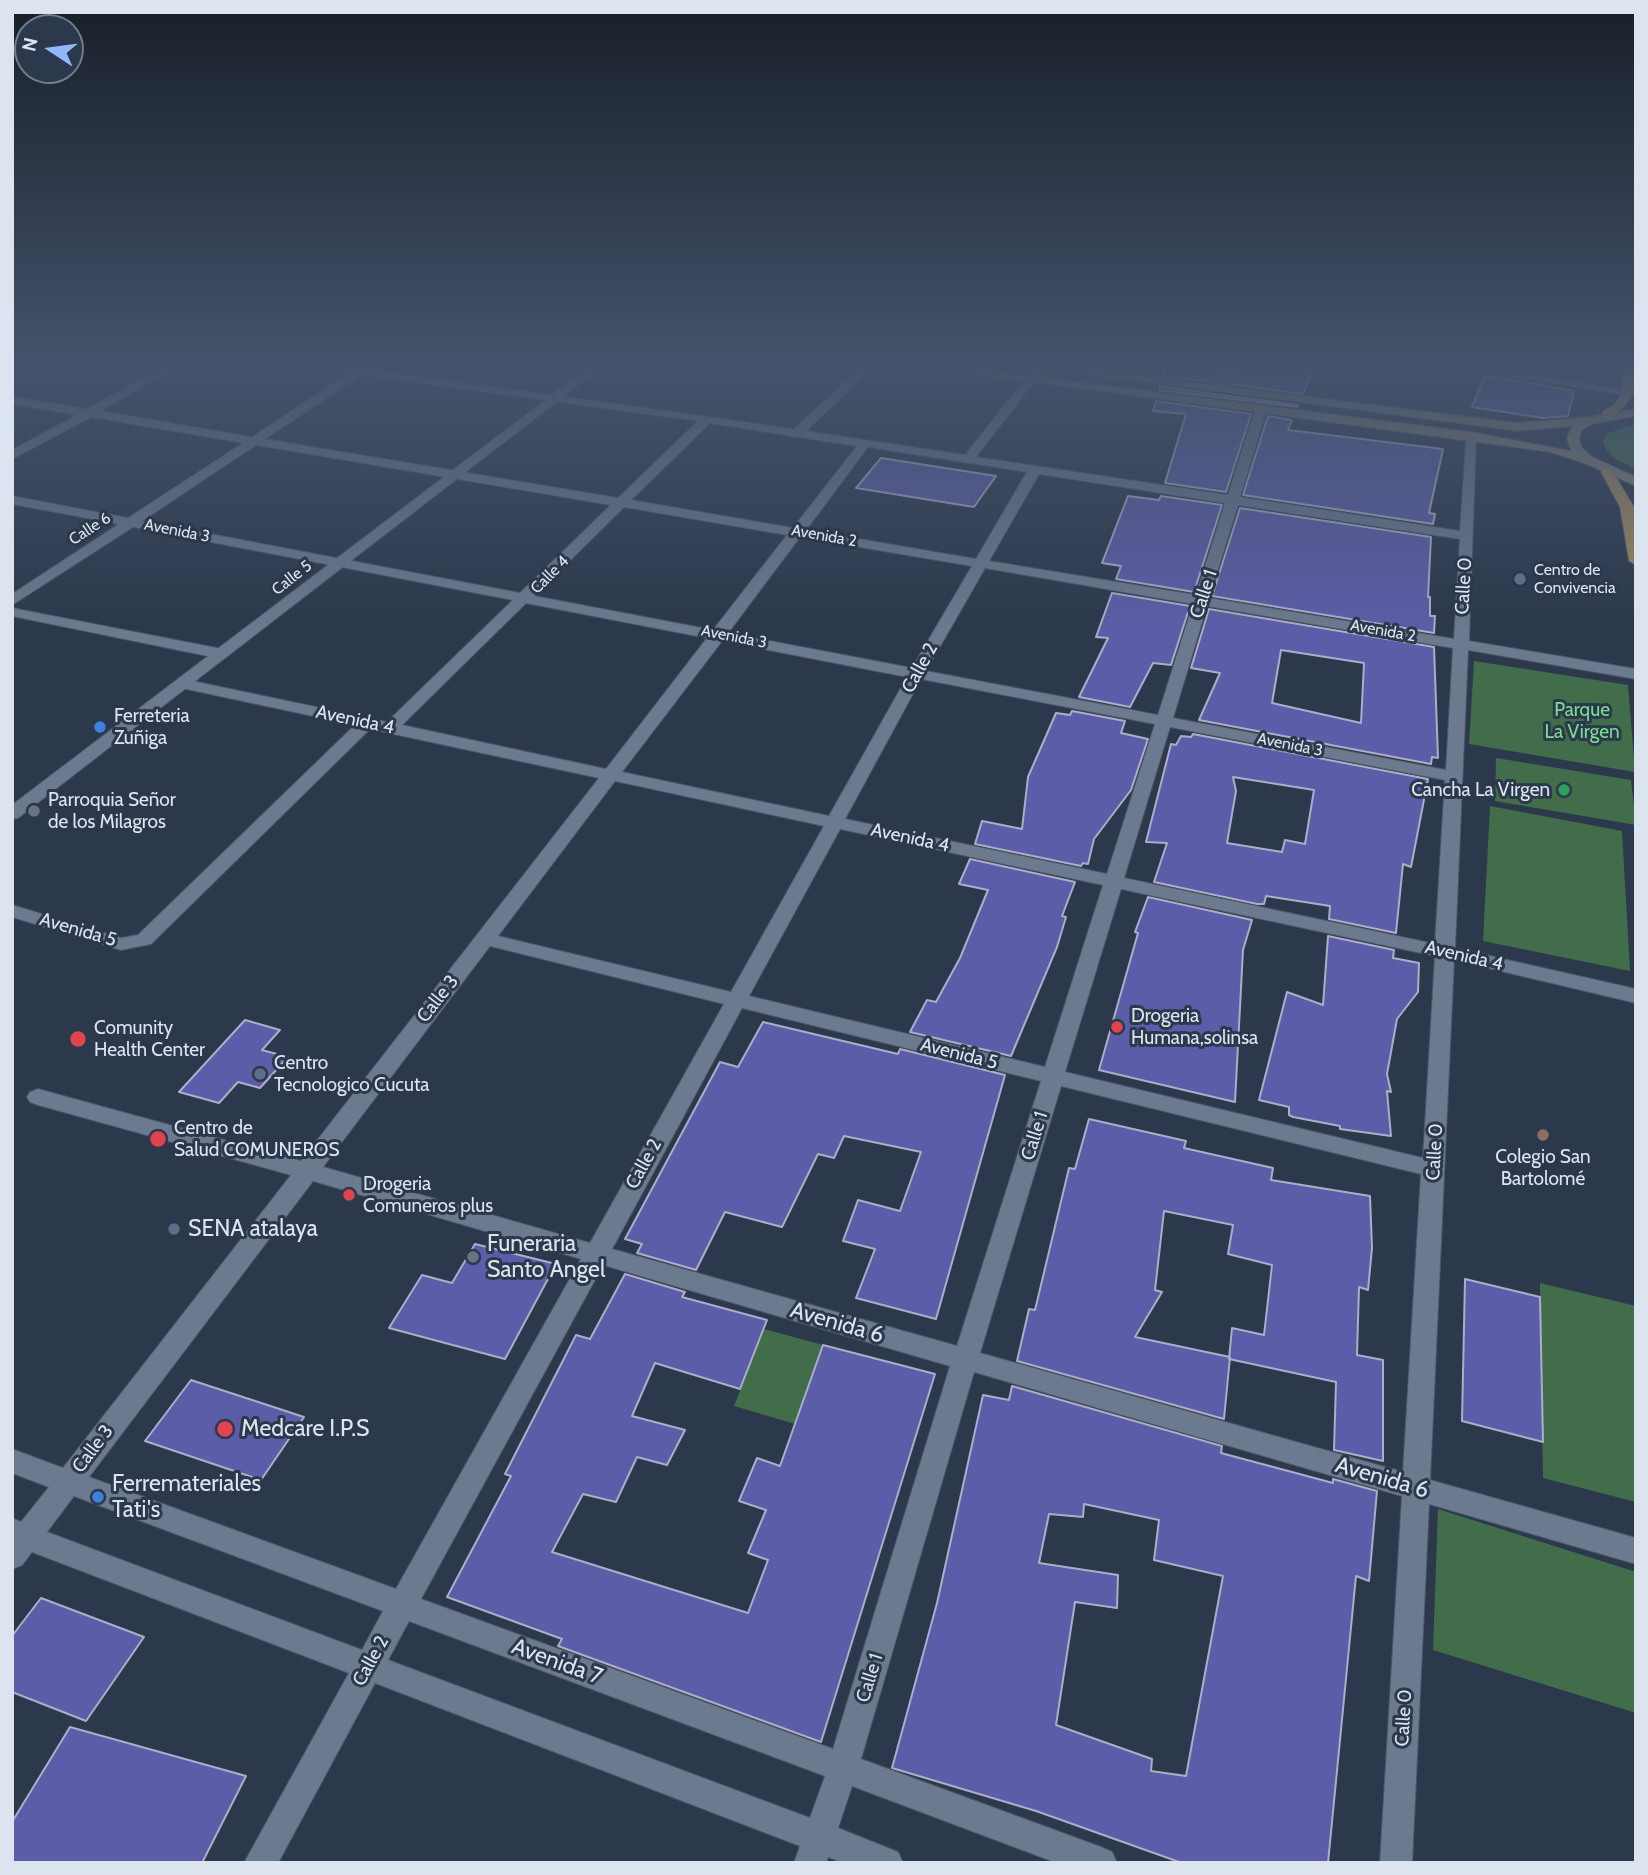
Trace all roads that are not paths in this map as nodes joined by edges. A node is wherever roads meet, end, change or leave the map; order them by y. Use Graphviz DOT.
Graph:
graph roads {
  1 [pos="231,456"];
  2 [pos="354,456"];
  3 [pos="480,456"];
  4 [pos="669,456"];
  5 [pos="855,456"];
  6 [pos="952,456"];
  7 [pos="970,456"];
  8 [pos="1248,456"];
  9 [pos="1471,456"];
  10 [pos="1574,456"];
  11 [pos="1584,456"];
  12 [pos="968,459"];
  13 [pos="1588,460"];
  14 [pos="1035,469"];
  15 [pos="1607,471"];
  16 [pos="457,474"];
  17 [pos="1636,482"];
  18 [pos="12,500"];
  19 [pos="1236,500"];
  20 [pos="623,502"];
  21 [pos="132,523"];
  22 [pos="797,532"];
  23 [pos="1467,536"];
  24 [pos="1636,561"];
  25 [pos="342,562"];
  26 [pos="981,563"];
  27 [pos="527,597"];
  28 [pos="12,601"];
  29 [pos="1202,601"];
  30 [pos="12,612"];
  31 [pos="719,634"];
  32 [pos="1461,645"];
  33 [pos="222,654"];
  34 [pos="917,673"];
  35 [pos="1636,674"];
  36 [pos="183,684"];
  37 [pos="1162,720"];
  38 [pos="367,723"];
  39 [pos="390,728"];
  40 [pos="611,775"];
  41 [pos="1454,777"];
  42 [pos="12,814"];
  43 [pos="835,822"];
  44 [pos="1114,881"];
  45 [pos="12,911"];
  46 [pos="485,939"];
  47 [pos="1445,951"];
  48 [pos="1636,996"];
  49 [pos="736,1000"];
  50 [pos="1053,1077"];
  51 [pos="38,1097"];
  52 [pos="1434,1169"];
  53 [pos="306,1172"];
  54 [pos="594,1254"];
  55 [pos="965,1360"];
  56 [pos="12,1461"];
  57 [pos="68,1482"];
  58 [pos="1416,1488"];
  59 [pos="17,1541"];
  60 [pos="1636,1551"];
  61 [pos="403,1605"];
  62 [pos="368,1665"];
  63 [pos="843,1768"];
  64 [pos="815,1850"];
  65 [pos="260,1863"];
  66 [pos="887,1863"];
  67 [pos="1101,1863"];
  68 [pos="1396,1863"];
  1 -- 21 [label="street, Calle 6"];
  2 -- 16 [label="street, Avenida 2"];
  3 -- 16 [label="street, Calle 5"];
  4 -- 20 [label="street, Calle 4"];
  5 -- 22 [label="street, Calle 3"];
  6 -- 12 [label="street"];
  7 -- 12 [label="street"];
  8 -- 19 [label="street, Calle 1"];
  9 -- 23 [label="street, Calle 0"];
  10 -- 13 [label="main road"];
  11 -- 13 [label="main road"];
  12 -- 14 [label="street"];
  13 -- 15 [label="main road"];
  14 -- 19 [label="street"];
  14 -- 26 [label="street, Calle 2"];
  15 -- 17 [label="main road"];
  15 -- 24 [label="main road"];
  16 -- 20 [label="street, Avenida 2"];
  16 -- 25 [label="street, Calle 5"];
  18 -- 21 [label="street, Avenida 3"];
  19 -- 23 [label="street"];
  19 -- 29 [label="street, Calle 1"];
  20 -- 22 [label="street, Avenida 2"];
  20 -- 27 [label="street, Calle 4"];
  21 -- 25 [label="street, Avenida 3"];
  21 -- 28 [label="street, Calle 6"];
  22 -- 26 [label="street, Avenida 2"];
  22 -- 31 [label="street, Calle 3"];
  23 -- 32 [label="street, Calle 0"];
  25 -- 27 [label="street, Avenida 3"];
  25 -- 33 [label="street, Calle 5"];
  26 -- 29 [label="street, Avenida 2"];
  26 -- 34 [label="street, Calle 2"];
  27 -- 31 [label="street, Avenida 3"];
  27 -- 39 [label="street, Calle 4"];
  29 -- 32 [label="street, Avenida 2"];
  29 -- 37 [label="street, Calle 1"];
  30 -- 33 [label="street"];
  31 -- 34 [label="street, Avenida 3"];
  31 -- 40 [label="street, Calle 3"];
  32 -- 35 [label="street, Avenida 2"];
  32 -- 41 [label="street, Calle 0"];
  33 -- 36 [label="street, Calle 5"];
  34 -- 37 [label="street, Avenida 3"];
  34 -- 43 [label="street, Calle 2"];
  36 -- 38 [label="street, Avenida 4"];
  36 -- 42 [label="street, Calle 5"];
  37 -- 41 [label="street, Avenida 3"];
  37 -- 44 [label="street, Calle 1"];
  38 -- 39 [label="street, Avenida 4"];
  38 -- 45 [label="street, Avenida 5"];
  39 -- 40 [label="street, Avenida 4"];
  40 -- 43 [label="street, Avenida 4"];
  40 -- 46 [label="street, Calle 3"];
  41 -- 47 [label="street, Calle 0"];
  43 -- 44 [label="street, Avenida 4"];
  43 -- 49 [label="street, Calle 2"];
  44 -- 47 [label="street, Avenida 4"];
  44 -- 50 [label="street, Calle 1"];
  46 -- 49 [label="street, Avenida 5"];
  46 -- 53 [label="street, Calle 3"];
  47 -- 48 [label="street, Avenida 4"];
  47 -- 52 [label="street, Calle 0"];
  49 -- 50 [label="street, Avenida 5"];
  49 -- 54 [label="street, Calle 2"];
  50 -- 52 [label="street, Avenida 5"];
  50 -- 55 [label="street, Calle 1"];
  51 -- 53 [label="street, Avenida 6"];
  52 -- 58 [label="street, Calle 0"];
  53 -- 54 [label="street, Avenida 6"];
  53 -- 57 [label="street, Calle 3"];
  54 -- 55 [label="street, Avenida 6"];
  54 -- 61 [label="street, Calle 2"];
  55 -- 58 [label="street, Avenida 6"];
  55 -- 63 [label="street, Calle 1"];
  56 -- 57 [label="street, Avenida 7"];
  57 -- 59 [label="street, Calle 3"];
  57 -- 61 [label="street, Avenida 7"];
  58 -- 60 [label="street, Avenida 6"];
  58 -- 68 [label="street, Calle 0"];
  59 -- 62 [label="street"];
  61 -- 62 [label="street, Calle 2"];
  61 -- 63 [label="street, Avenida 7"];
  62 -- 64 [label="street"];
  62 -- 65 [label="street, Calle 2"];
  63 -- 64 [label="street, Calle 1"];
  63 -- 67 [label="street, Avenida 7"];
  64 -- 66 [label="street"];
}
